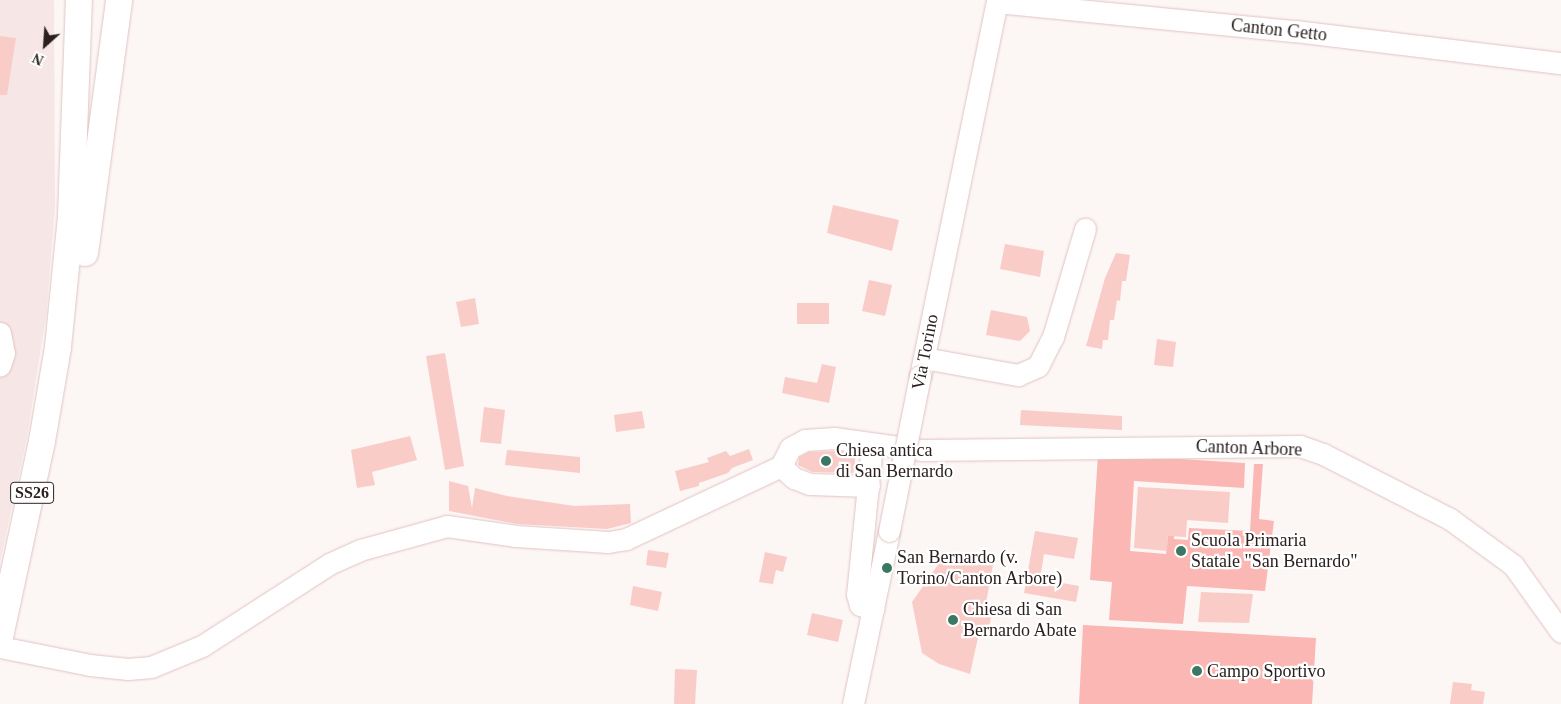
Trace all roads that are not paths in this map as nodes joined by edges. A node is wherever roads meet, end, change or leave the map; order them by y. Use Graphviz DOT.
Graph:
graph roads {
  1 [pos="61,0"];
  2 [pos="79,0"];
  3 [pos="119,0"];
  4 [pos="997,1"];
  5 [pos="1561,62"];
  6 [pos="76,106"];
  7 [pos="1085,229"];
  8 [pos="0,334"];
  9 [pos="58,348"];
  10 [pos="0,365"];
  11 [pos="922,367"];
  12 [pos="872,445"];
  13 [pos="782,466"];
  14 [pos="869,486"];
  15 [pos="872,609"];
  16 [pos="1561,632"];
  17 [pos="0,637"];
  18 [pos="0,646"];
  19 [pos="853,704"];
  1 -- 6 [label="main road"];
  2 -- 6 [label="main road, SS26"];
  3 -- 9 [label="main road"];
  4 -- 5 [label="street, Canton Getto"];
  4 -- 11 [label="street, Via Torino"];
  6 -- 9 [label="main road, SS26"];
  7 -- 11 [label="street"];
  8 -- 10 [label="street"];
  9 -- 17 [label="main road, SS26"];
  11 -- 15 [label="street, Via Torino, bridge"];
  12 -- 13 [label="street, Canton Arbore"];
  12 -- 14 [label="street"];
  12 -- 16 [label="street, Canton Arbore"];
  13 -- 14 [label="street"];
  13 -- 18 [label="street"];
  14 -- 15 [label="street"];
  15 -- 19 [label="street, Via Torino"];
}
